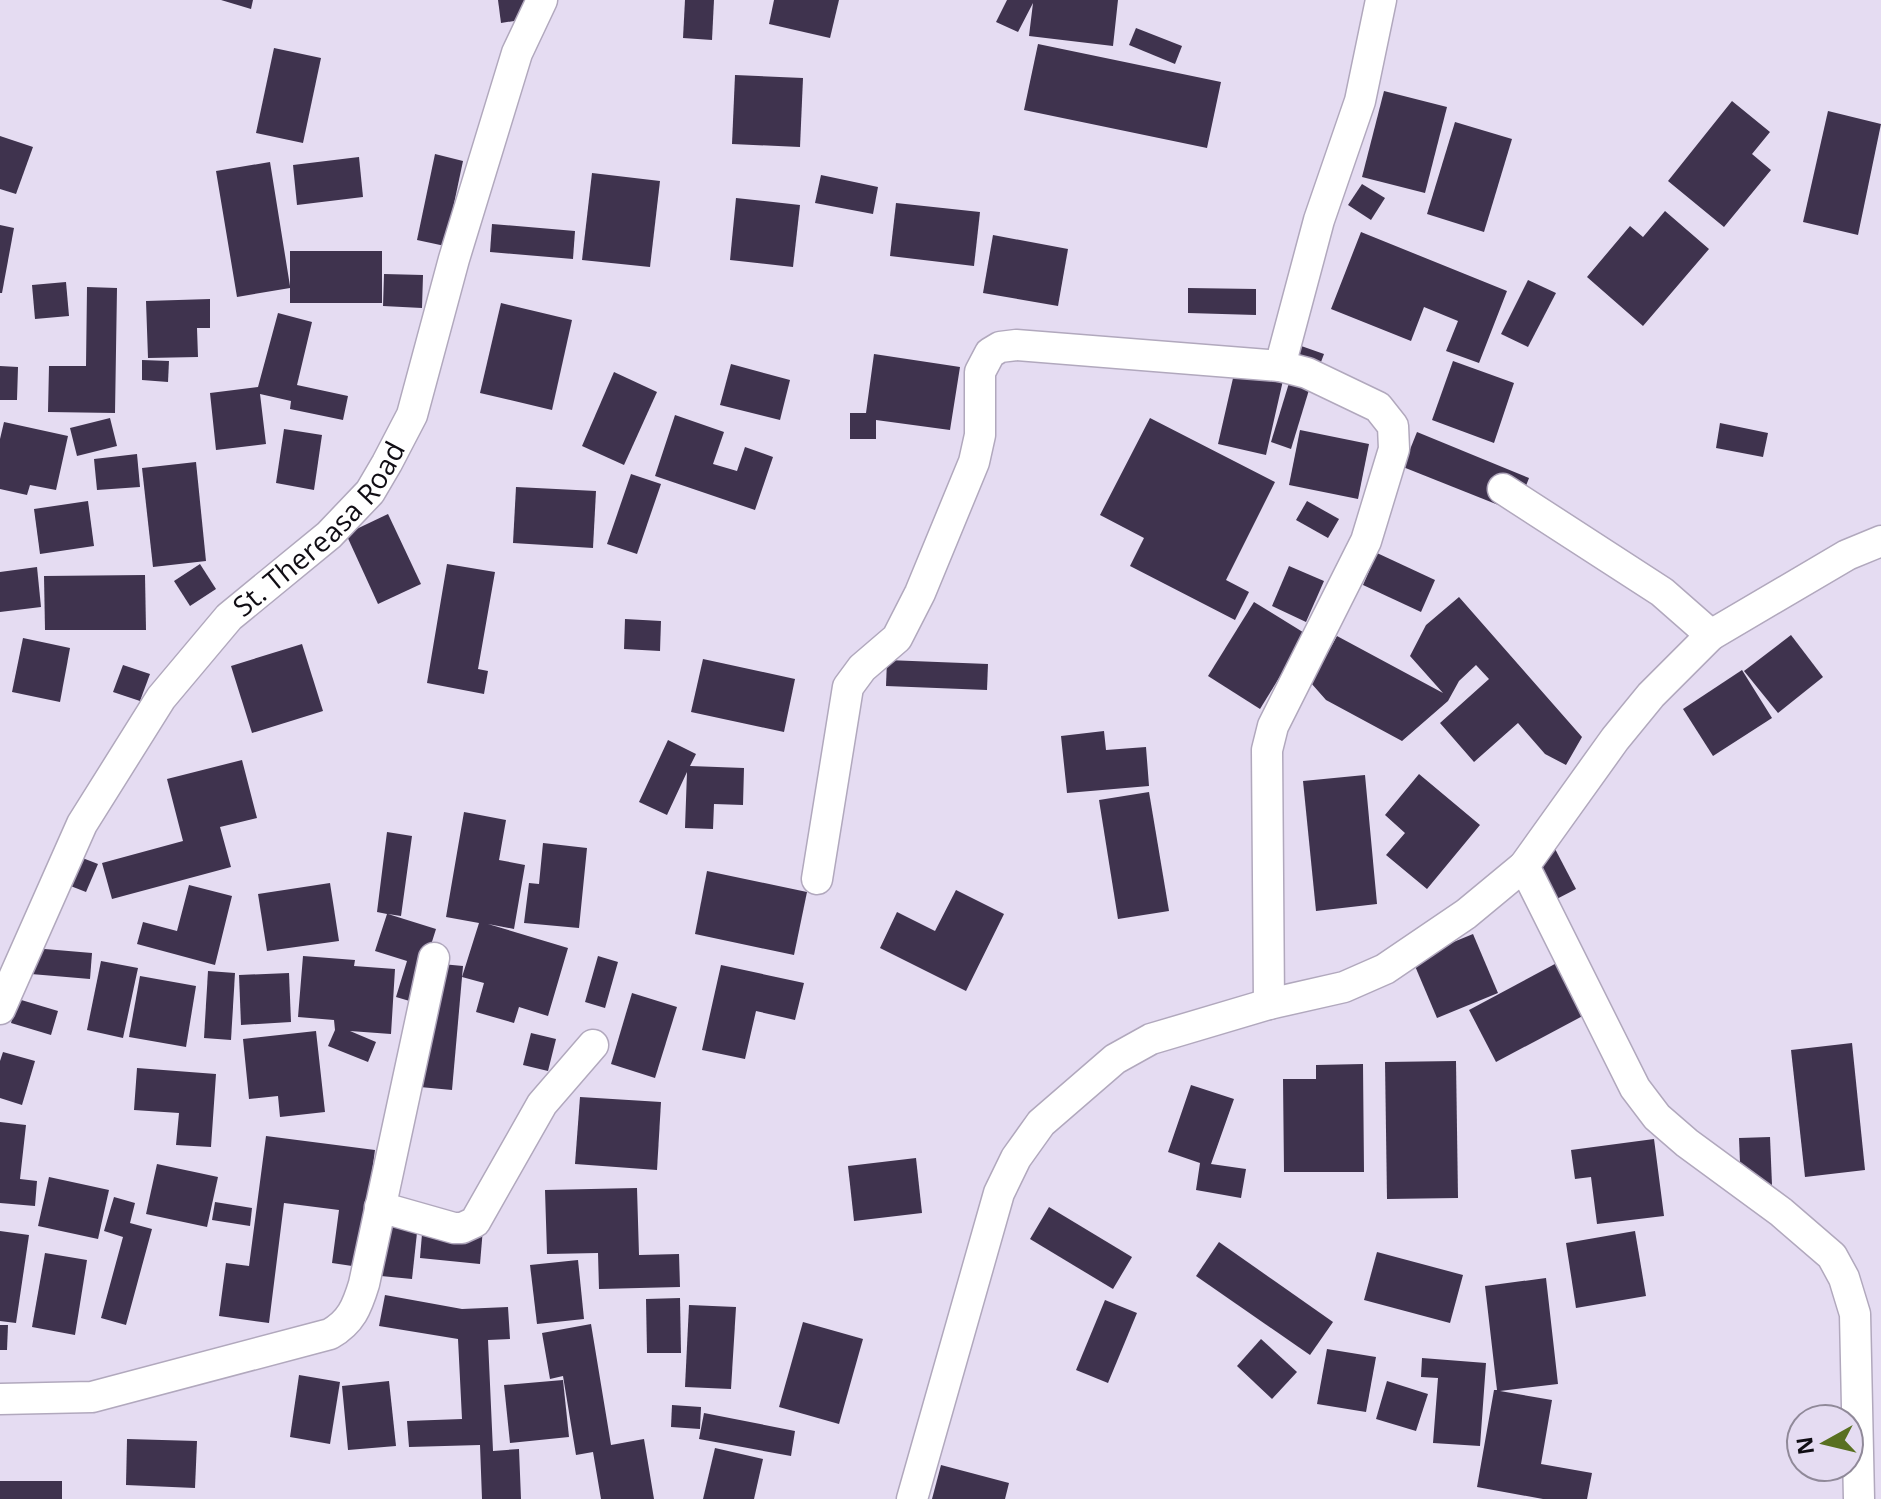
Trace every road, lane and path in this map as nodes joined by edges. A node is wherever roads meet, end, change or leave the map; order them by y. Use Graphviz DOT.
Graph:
graph roads {
  1 [pos="542,0"];
  2 [pos="1381,0"];
  3 [pos="1280,366"];
  4 [pos="1503,489"];
  5 [pos="1881,541"];
  6 [pos="1711,635"];
  7 [pos="1524,866"];
  8 [pos="817,879"];
  9 [pos="434,958"];
  10 [pos="1269,1004"];
  11 [pos="0,1009"];
  12 [pos="593,1045"];
  13 [pos="380,1207"];
  14 [pos="0,1399"];
  15 [pos="912,1499"];
  16 [pos="1859,1499"];
  1 -- 11 [label="street, St. Thereasa Road"];
  2 -- 3 [label="street"];
  3 -- 8 [label="street"];
  3 -- 10 [label="street"];
  4 -- 6 [label="street"];
  5 -- 6 [label="street"];
  6 -- 7 [label="street"];
  7 -- 10 [label="street"];
  7 -- 16 [label="street"];
  9 -- 13 [label="street"];
  10 -- 15 [label="street"];
  12 -- 13 [label="street"];
  13 -- 14 [label="street"];
}
